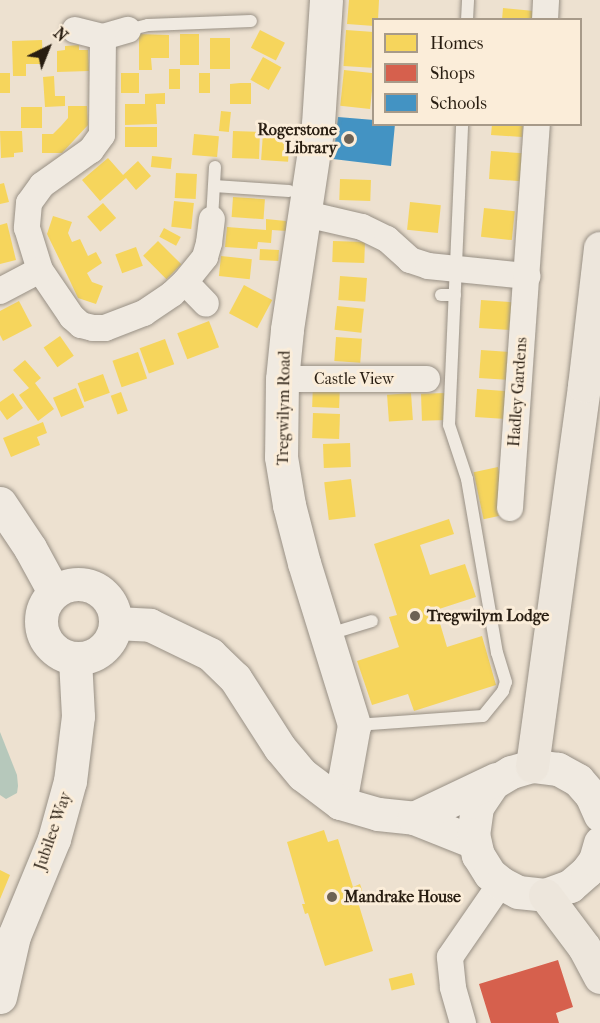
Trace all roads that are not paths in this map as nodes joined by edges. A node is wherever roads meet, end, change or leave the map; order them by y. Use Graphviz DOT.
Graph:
graph roads {
  1 [pos="326,0"];
  2 [pos="468,0"];
  3 [pos="546,0"];
  4 [pos="467,18"];
  5 [pos="545,18"];
  6 [pos="251,21"];
  7 [pos="75,30"];
  8 [pos="128,30"];
  9 [pos="103,37"];
  10 [pos="462,126"];
  11 [pos="537,126"];
  12 [pos="215,167"];
  13 [pos="214,186"];
  14 [pos="298,203"];
  15 [pos="212,219"];
  16 [pos="600,248"];
  17 [pos="40,270"];
  18 [pos="526,276"];
  19 [pos="185,282"];
  20 [pos="455,283"];
  21 [pos="0,291"];
  22 [pos="441,295"];
  23 [pos="206,304"];
  24 [pos="282,379"];
  25 [pos="427,379"];
  26 [pos="0,503"];
  27 [pos="510,508"];
  28 [pos="54,592"];
  29 [pos="372,621"];
  30 [pos="115,623"];
  31 [pos="325,636"];
  32 [pos="75,659"];
  33 [pos="354,725"];
  34 [pos="521,769"];
  35 [pos="340,803"];
  36 [pos="597,803"];
  37 [pos="414,819"];
  38 [pos="474,842"];
  39 [pos="596,861"];
  40 [pos="501,883"];
  41 [pos="545,895"];
  42 [pos="600,977"];
  43 [pos="0,997"];
  44 [pos="463,1023"];
  1 -- 14 [label="street, Tregwilym Road"];
  2 -- 4 [label="lane"];
  3 -- 5 [label="street"];
  6 -- 8 [label="lane"];
  7 -- 9 [label="street"];
  8 -- 9 [label="street"];
  9 -- 17 [label="street"];
  10 -- 20 [label="lane"];
  11 -- 18 [label="street, Hadley Gardens"];
  12 -- 13 [label="lane"];
  13 -- 14 [label="lane"];
  13 -- 15 [label="lane"];
  14 -- 20 [label="street"];
  14 -- 24 [label="street, Tregwilym Road"];
  15 -- 19 [label="street"];
  16 -- 34 [label="main road"];
  17 -- 19 [label="street"];
  17 -- 21 [label="street"];
  18 -- 20 [label="street"];
  18 -- 27 [label="street, Hadley Gardens"];
  19 -- 23 [label="street"];
  20 -- 22 [label="lane"];
  20 -- 33 [label="lane"];
  24 -- 25 [label="street, Castle View"];
  24 -- 31 [label="street, Tregwilym Road"];
  26 -- 28 [label="street"];
  28 -- 30 [label="street"];
  28 -- 32 [label="street"];
  29 -- 31 [label="lane"];
  30 -- 32 [label="street"];
  30 -- 35 [label="street"];
  31 -- 33 [label="street, Tregwilym Road"];
  32 -- 43 [label="street, Jubilee Way"];
  33 -- 35 [label="street, Tregwilym Road"];
  34 -- 36 [label="street"];
  34 -- 37 [label="street"];
  34 -- 38 [label="street"];
  35 -- 37 [label="street"];
  37 -- 38 [label="street"];
  38 -- 40 [label="street"];
  39 -- 41 [label="street"];
  40 -- 41 [label="street"];
  40 -- 44 [label="street"];
  41 -- 42 [label="main road"];
}
